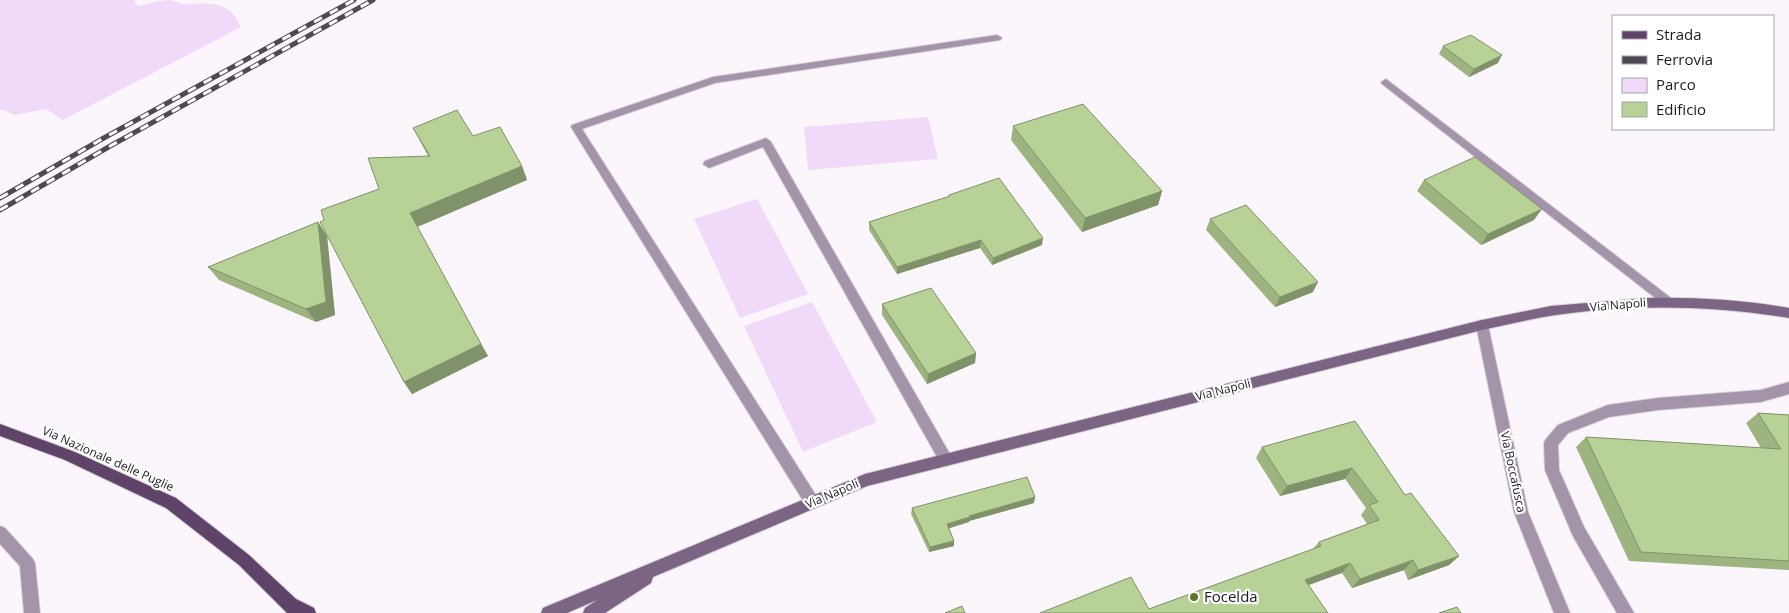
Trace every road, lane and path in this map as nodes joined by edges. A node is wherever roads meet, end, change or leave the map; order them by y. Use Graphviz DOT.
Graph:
graph roads {
  1 [pos="997,38"];
  2 [pos="1386,82"];
  3 [pos="709,164"];
  4 [pos="1667,301"];
  5 [pos="1789,313"];
  6 [pos="1482,325"];
  7 [pos="1789,388"];
  8 [pos="0,430"];
  9 [pos="946,460"];
  10 [pos="812,502"];
  11 [pos="0,533"];
  12 [pos="674,560"];
  13 [pos="630,589"];
  14 [pos="292,608"];
  15 [pos="32,613"];
  16 [pos="308,613"];
  17 [pos="548,613"];
  18 [pos="592,613"];
  19 [pos="611,613"];
  20 [pos="1562,613"];
  21 [pos="1626,613"];
  1 -- 10 [label="street"];
  2 -- 4 [label="street"];
  3 -- 9 [label="street"];
  4 -- 5 [label="main road, Via Napoli"];
  4 -- 6 [label="main road, Via Napoli"];
  6 -- 9 [label="main road, Via Napoli"];
  6 -- 20 [label="street, Via Boccafusca"];
  7 -- 21 [label="street"];
  8 -- 14 [label="main road, Via Nazionale delle Puglie"];
  9 -- 10 [label="main road, Via Napoli"];
  10 -- 12 [label="main road, Via Napoli"];
  11 -- 15 [label="street"];
  12 -- 13 [label="main road, Via Napoli"];
  12 -- 17 [label="main road, Via Napoli"];
  13 -- 18 [label="main road, Via Napoli"];
  13 -- 19 [label="main road"];
  14 -- 16 [label="main road, Via Nazionale delle Puglie"];
}
